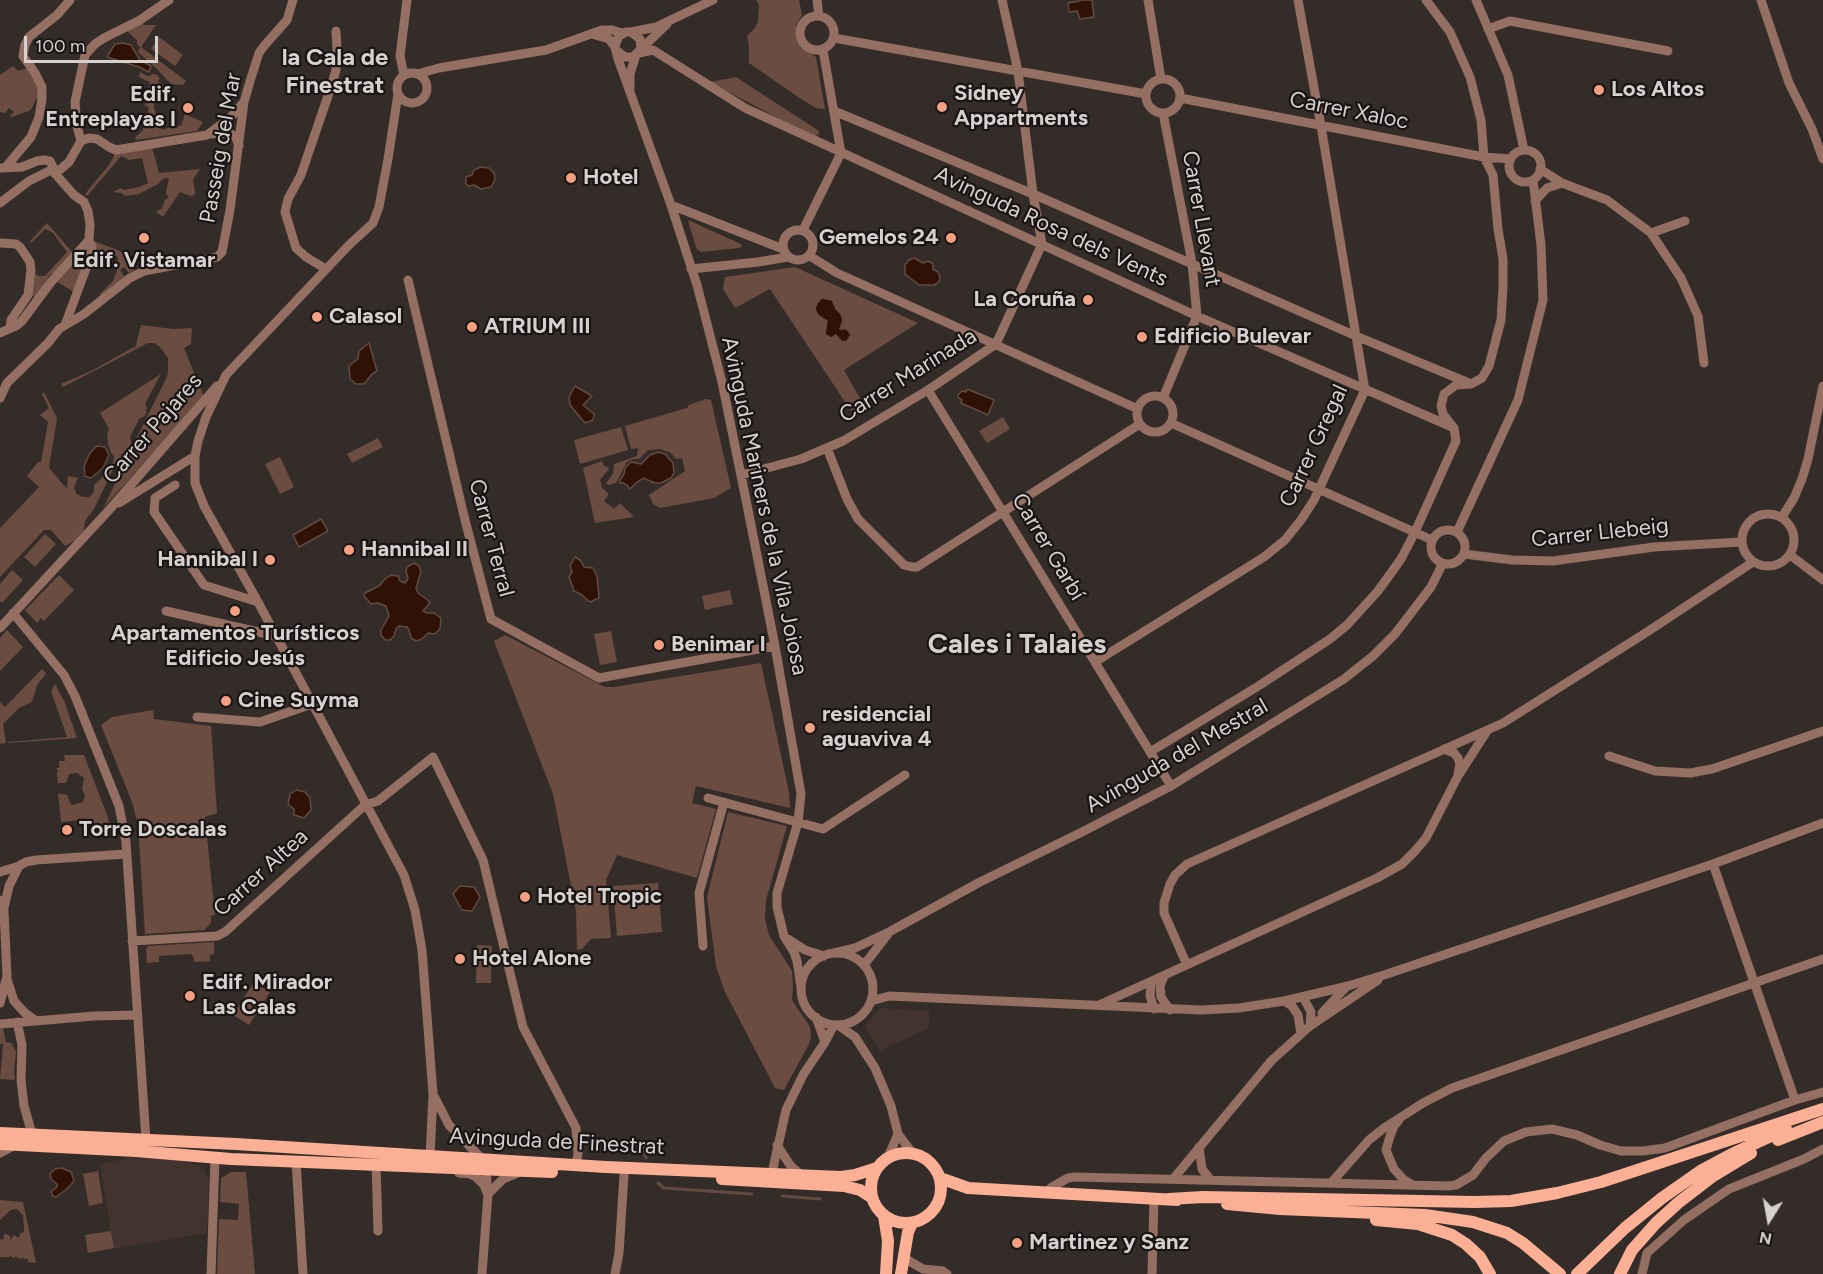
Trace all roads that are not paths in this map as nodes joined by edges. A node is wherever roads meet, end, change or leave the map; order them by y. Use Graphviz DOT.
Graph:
graph roads {
  1 [pos="70,0"];
  2 [pos="169,0"];
  3 [pos="293,0"];
  4 [pos="406,0"];
  5 [pos="713,0"];
  6 [pos="817,0"];
  7 [pos="1002,0"];
  8 [pos="1148,0"];
  9 [pos="1298,0"];
  10 [pos="1426,0"];
  11 [pos="1476,0"];
  12 [pos="1761,0"];
  13 [pos="819,16"];
  14 [pos="671,19"];
  15 [pos="1488,29"];
  16 [pos="336,31"];
  17 [pos="627,33"];
  18 [pos="595,35"];
  19 [pos="834,38"];
  20 [pos="616,48"];
  21 [pos="823,50"];
  22 [pos="1668,51"];
  23 [pos="639,52"];
  24 [pos="439,68"];
  25 [pos="1018,71"];
  26 [pos="417,74"];
  27 [pos="404,75"];
  28 [pos="1161,79"];
  29 [pos="426,84"];
  30 [pos="630,90"];
  31 [pos="398,94"];
  32 [pos="1146,94"];
  33 [pos="1180,98"];
  34 [pos="244,102"];
  35 [pos="405,104"];
  36 [pos="834,111"];
  37 [pos="1163,113"];
  38 [pos="394,116"];
  39 [pos="1322,126"];
  40 [pos="207,135"];
  41 [pos="81,141"];
  42 [pos="240,149"];
  43 [pos="1524,150"];
  44 [pos="841,153"];
  45 [pos="1484,157"];
  46 [pos="1511,159"];
  47 [pos="1823,159"];
  48 [pos="3,168"];
  49 [pos="1540,169"];
  50 [pos="54,171"];
  51 [pos="1533,180"];
  52 [pos="1562,183"];
  53 [pos="1033,194"];
  54 [pos="1535,201"];
  55 [pos="0,202"];
  56 [pos="671,205"];
  57 [pos="1685,221"];
  58 [pos="803,230"];
  59 [pos="1651,233"];
  60 [pos="89,240"];
  61 [pos="0,243"];
  62 [pos="1042,244"];
  63 [pos="786,253"];
  64 [pos="810,256"];
  65 [pos="1192,263"];
  66 [pos="326,269"];
  67 [pos="691,269"];
  68 [pos="408,280"];
  69 [pos="1197,316"];
  70 [pos="65,325"];
  71 [pos="10,328"];
  72 [pos="0,333"];
  73 [pos="1356,336"];
  74 [pos="996,344"];
  75 [pos="1704,363"];
  76 [pos="226,375"];
  77 [pos="1472,384"];
  78 [pos="1823,386"];
  79 [pos="928,390"];
  80 [pos="1365,390"];
  81 [pos="0,398"];
  82 [pos="1163,398"];
  83 [pos="1138,409"];
  84 [pos="1172,423"];
  85 [pos="1140,424"];
  86 [pos="1454,428"];
  87 [pos="827,448"];
  88 [pos="195,456"];
  89 [pos="741,476"];
  90 [pos="175,485"];
  91 [pos="1319,490"];
  92 [pos="110,509"];
  93 [pos="1003,511"];
  94 [pos="1782,517"];
  95 [pos="1416,532"];
  96 [pos="1457,532"];
  97 [pos="1432,540"];
  98 [pos="1741,542"];
  99 [pos="1464,554"];
  100 [pos="1790,555"];
  101 [pos="1753,562"];
  102 [pos="1442,563"];
  103 [pos="1823,580"];
  104 [pos="258,602"];
  105 [pos="166,611"];
  106 [pos="13,613"];
  107 [pos="0,628"];
  108 [pos="276,636"];
  109 [pos="775,646"];
  110 [pos="1095,662"];
  111 [pos="312,704"];
  112 [pos="197,717"];
  113 [pos="1488,729"];
  114 [pos="1823,731"];
  115 [pos="1444,749"];
  116 [pos="1150,752"];
  117 [pos="1609,756"];
  118 [pos="905,775"];
  119 [pos="1458,776"];
  120 [pos="1170,786"];
  121 [pos="708,798"];
  122 [pos="724,802"];
  123 [pos="365,805"];
  124 [pos="798,822"];
  125 [pos="1823,823"];
  126 [pos="126,854"];
  127 [pos="1713,864"];
  128 [pos="20,866"];
  129 [pos="0,872"];
  130 [pos="0,900"];
  131 [pos="4,911"];
  132 [pos="889,932"];
  133 [pos="784,936"];
  134 [pos="132,941"];
  135 [pos="703,946"];
  136 [pos="829,954"];
  137 [pos="1823,959"];
  138 [pos="864,965"];
  139 [pos="1187,965"];
  140 [pos="1387,974"];
  141 [pos="7,976"];
  142 [pos="1164,976"];
  143 [pos="1151,982"];
  144 [pos="873,983"];
  145 [pos="1754,983"];
  146 [pos="1348,986"];
  147 [pos="801,987"];
  148 [pos="889,996"];
  149 [pos="1303,997"];
  150 [pos="871,1001"];
  151 [pos="1284,1001"];
  152 [pos="0,1003"];
  153 [pos="1097,1006"];
  154 [pos="1154,1009"];
  155 [pos="1170,1010"];
  156 [pos="138,1015"];
  157 [pos="816,1017"];
  158 [pos="36,1020"];
  159 [pos="854,1020"];
  160 [pos="17,1022"];
  161 [pos="0,1024"];
  162 [pos="836,1025"];
  163 [pos="1310,1026"];
  164 [pos="1301,1034"];
  165 [pos="855,1037"];
  166 [pos="825,1042"];
  167 [pos="1823,1092"];
  168 [pos="433,1094"];
  169 [pos="1795,1100"];
  170 [pos="1823,1109"];
  171 [pos="1823,1115"];
  172 [pos="1403,1116"];
  173 [pos="1823,1122"];
  174 [pos="0,1133"];
  175 [pos="32,1134"];
  176 [pos="898,1134"];
  177 [pos="0,1144"];
  178 [pos="143,1145"];
  179 [pos="777,1145"];
  180 [pos="15,1146"];
  181 [pos="1199,1148"];
  182 [pos="1823,1149"];
  183 [pos="0,1153"];
  184 [pos="913,1154"];
  185 [pos="430,1157"];
  186 [pos="888,1157"];
  187 [pos="216,1158"];
  188 [pos="296,1161"];
  189 [pos="376,1164"];
  190 [pos="484,1165"];
  191 [pos="576,1165"];
  192 [pos="415,1166"];
  193 [pos="445,1167"];
  194 [pos="877,1168"];
  195 [pos="523,1171"];
  196 [pos="772,1173"];
  197 [pos="624,1175"];
  198 [pos="801,1175"];
  199 [pos="940,1178"];
  200 [pos="1173,1179"];
  201 [pos="1210,1179"];
  202 [pos="1331,1183"];
  203 [pos="1414,1185"];
  204 [pos="968,1188"];
  205 [pos="486,1189"];
  206 [pos="1045,1193"];
  207 [pos="871,1197"];
  208 [pos="1154,1198"];
  209 [pos="940,1199"];
  210 [pos="1169,1199"];
  211 [pos="1280,1209"];
  212 [pos="884,1216"];
  213 [pos="912,1223"];
  214 [pos="378,1231"];
  215 [pos="904,1258"];
  216 [pos="926,1272"];
  217 [pos="211,1274"];
  218 [pos="303,1274"];
  219 [pos="482,1274"];
  220 [pos="615,1274"];
  221 [pos="886,1274"];
  222 [pos="901,1274"];
  223 [pos="947,1274"];
  224 [pos="1152,1274"];
  225 [pos="1490,1274"];
  226 [pos="1560,1274"];
  227 [pos="1577,1274"];
  228 [pos="1620,1274"];
  229 [pos="1642,1274"];
  1 -- 48 [label="street"];
  2 -- 41 [label="street"];
  3 -- 34 [label="street, Passeig del Mar"];
  4 -- 27 [label="street"];
  5 -- 14 [label="street"];
  6 -- 13 [label="street"];
  7 -- 25 [label="street"];
  8 -- 28 [label="street"];
  9 -- 39 [label="street, Carrer Gregal"];
  10 -- 45 [label="street"];
  11 -- 15 [label="street"];
  12 -- 47 [label="street"];
  13 -- 19 [label="street"];
  13 -- 21 [label="street"];
  14 -- 17 [label="street"];
  14 -- 23 [label="street"];
  15 -- 22 [label="street"];
  15 -- 43 [label="street"];
  16 -- 66 [label="street"];
  17 -- 18 [label="street"];
  17 -- 20 [label="street"];
  17 -- 23 [label="street"];
  18 -- 20 [label="street"];
  18 -- 24 [label="street"];
  19 -- 21 [label="street"];
  19 -- 25 [label="street"];
  20 -- 23 [label="street"];
  20 -- 30 [label="street, Avinguda Mariners de la Vila Joiosa"];
  21 -- 36 [label="street"];
  23 -- 30 [label="street, Avinguda Mariners de la Vila Joiosa"];
  23 -- 44 [label="street, Avinguda Rosa dels Vents"];
  24 -- 26 [label="street"];
  24 -- 29 [label="street"];
  25 -- 32 [label="street"];
  25 -- 53 [label="street"];
  26 -- 27 [label="street"];
  26 -- 29 [label="street"];
  27 -- 31 [label="street"];
  28 -- 32 [label="street"];
  28 -- 33 [label="street"];
  29 -- 35 [label="street"];
  30 -- 56 [label="street, Avinguda Mariners de la Vila Joiosa"];
  31 -- 35 [label="street"];
  31 -- 38 [label="street, Carrer Pajares"];
  32 -- 37 [label="street"];
  33 -- 37 [label="street"];
  33 -- 39 [label="street, Carrer Xaloc"];
  34 -- 40 [label="street"];
  34 -- 42 [label="street, Passeig del Mar"];
  35 -- 38 [label="street"];
  36 -- 44 [label="street"];
  36 -- 53 [label="street, Avinguda Rosa dels Vents"];
  37 -- 65 [label="street, Carrer Llevant"];
  38 -- 66 [label="street, Carrer Pajares"];
  39 -- 45 [label="street, Carrer Xaloc"];
  39 -- 73 [label="street, Carrer Gregal"];
  40 -- 41 [label="street"];
  40 -- 42 [label="street"];
  41 -- 50 [label="street"];
  42 -- 70 [label="street, Passeig del Mar"];
  43 -- 46 [label="street"];
  43 -- 49 [label="street"];
  44 -- 58 [label="street"];
  44 -- 62 [label="street, Avinguda Rosa dels Vents"];
  45 -- 46 [label="street, Carrer Xaloc"];
  45 -- 77 [label="street"];
  46 -- 51 [label="street"];
  48 -- 50 [label="street"];
  49 -- 51 [label="street"];
  49 -- 52 [label="street"];
  50 -- 55 [label="street"];
  50 -- 60 [label="street"];
  51 -- 54 [label="street"];
  52 -- 54 [label="street"];
  52 -- 59 [label="street"];
  53 -- 62 [label="street"];
  53 -- 65 [label="street, Avinguda Rosa dels Vents"];
  54 -- 96 [label="street"];
  56 -- 63 [label="street"];
  56 -- 67 [label="street, Avinguda Mariners de la Vila Joiosa"];
  57 -- 59 [label="street"];
  58 -- 63 [label="street"];
  58 -- 64 [label="street"];
  59 -- 75 [label="street"];
  60 -- 70 [label="street"];
  60 -- 71 [label="street"];
  61 -- 71 [label="street"];
  62 -- 69 [label="street, Avinguda Rosa dels Vents"];
  62 -- 74 [label="street, Carrer Marinada"];
  63 -- 64 [label="street"];
  63 -- 67 [label="street"];
  64 -- 74 [label="street"];
  65 -- 69 [label="street, Carrer Llevant"];
  65 -- 73 [label="street, Avinguda Rosa dels Vents"];
  66 -- 76 [label="street, Carrer Pajares"];
  67 -- 89 [label="street, Avinguda Mariners de la Vila Joiosa"];
  68 -- 109 [label="street, Carrer Terral"];
  69 -- 80 [label="street, Avinguda Rosa dels Vents"];
  69 -- 82 [label="street, Carrer Llevant"];
  70 -- 81 [label="street"];
  71 -- 72 [label="street"];
  73 -- 77 [label="street, Avinguda Rosa dels Vents"];
  73 -- 80 [label="street, Carrer Gregal"];
  74 -- 79 [label="street, Carrer Marinada"];
  74 -- 83 [label="street"];
  76 -- 88 [label="street"];
  76 -- 92 [label="street, Carrer Pajares"];
  77 -- 86 [label="street"];
  78 -- 94 [label="street"];
  79 -- 87 [label="street, Carrer Marinada"];
  79 -- 93 [label="street, Carrer Garbí"];
  80 -- 86 [label="street, Avinguda Rosa dels Vents"];
  80 -- 91 [label="street, Carrer Gregal"];
  82 -- 83 [label="street"];
  82 -- 84 [label="street"];
  83 -- 85 [label="street"];
  84 -- 85 [label="street"];
  84 -- 91 [label="street"];
  85 -- 93 [label="street"];
  86 -- 95 [label="street, Avinguda del Mestral"];
  87 -- 89 [label="street, Carrer Marinada"];
  87 -- 93 [label="street"];
  88 -- 92 [label="street, Carrer Pajares"];
  88 -- 104 [label="street"];
  89 -- 109 [label="street, Avinguda Mariners de la Vila Joiosa"];
  90 -- 104 [label="street"];
  91 -- 95 [label="street"];
  91 -- 110 [label="street, Carrer Gregal"];
  92 -- 106 [label="street, Carrer Pajares"];
  93 -- 110 [label="street, Carrer Garbí"];
  94 -- 98 [label="street"];
  94 -- 100 [label="street"];
  95 -- 97 [label="street"];
  95 -- 116 [label="street, Avinguda del Mestral"];
  96 -- 97 [label="street"];
  96 -- 99 [label="street"];
  97 -- 102 [label="street"];
  98 -- 99 [label="street, Carrer Llebeig"];
  98 -- 101 [label="street"];
  99 -- 102 [label="street"];
  100 -- 101 [label="street"];
  100 -- 103 [label="street"];
  101 -- 113 [label="street"];
  102 -- 120 [label="street, Avinguda del Mestral"];
  104 -- 108 [label="street"];
  105 -- 108 [label="street"];
  106 -- 107 [label="street, Carrer Pajares"];
  106 -- 126 [label="street"];
  108 -- 111 [label="street"];
  109 -- 124 [label="street, Avinguda Mariners de la Vila Joiosa"];
  110 -- 116 [label="street, Carrer Garbí"];
  111 -- 112 [label="street"];
  111 -- 123 [label="street"];
  113 -- 115 [label="street"];
  113 -- 119 [label="street"];
  114 -- 117 [label="street"];
  115 -- 119 [label="street"];
  115 -- 139 [label="street"];
  116 -- 120 [label="street, Carrer Garbí"];
  118 -- 124 [label="street"];
  119 -- 139 [label="street"];
  120 -- 132 [label="street, Avinguda del Mestral"];
  121 -- 122 [label="street"];
  122 -- 124 [label="street"];
  122 -- 135 [label="street"];
  123 -- 134 [label="street, Carrer Altea"];
  123 -- 168 [label="street"];
  123 -- 191 [label="street, Carrer Altea"];
  124 -- 133 [label="street, Avinguda Mariners de la Vila Joiosa"];
  125 -- 127 [label="street"];
  126 -- 128 [label="street"];
  126 -- 134 [label="street"];
  127 -- 140 [label="street"];
  127 -- 145 [label="street"];
  128 -- 129 [label="street"];
  128 -- 131 [label="street"];
  130 -- 131 [label="street"];
  131 -- 141 [label="street"];
  132 -- 136 [label="street, Avinguda del Mestral"];
  132 -- 138 [label="street, Avinguda del Mestral"];
  133 -- 136 [label="street"];
  133 -- 147 [label="street, Avinguda Mariners de la Vila Joiosa"];
  134 -- 156 [label="street"];
  136 -- 138 [label="street"];
  136 -- 147 [label="street"];
  137 -- 145 [label="street"];
  138 -- 144 [label="street"];
  139 -- 142 [label="street"];
  140 -- 146 [label="street"];
  140 -- 163 [label="street"];
  141 -- 152 [label="street"];
  141 -- 158 [label="street"];
  142 -- 143 [label="street"];
  142 -- 155 [label="street"];
  143 -- 153 [label="street"];
  143 -- 154 [label="street"];
  144 -- 148 [label="street"];
  144 -- 150 [label="street"];
  145 -- 169 [label="street"];
  145 -- 172 [label="street"];
  146 -- 149 [label="street"];
  146 -- 163 [label="street"];
  147 -- 157 [label="street"];
  148 -- 150 [label="street"];
  148 -- 153 [label="street"];
  149 -- 151 [label="street"];
  149 -- 163 [label="street"];
  150 -- 159 [label="street"];
  151 -- 155 [label="street"];
  151 -- 164 [label="street"];
  153 -- 154 [label="street"];
  154 -- 155 [label="street"];
  156 -- 158 [label="street"];
  156 -- 178 [label="street"];
  157 -- 162 [label="street"];
  157 -- 166 [label="street"];
  158 -- 160 [label="street"];
  159 -- 162 [label="street"];
  159 -- 165 [label="street"];
  160 -- 161 [label="street"];
  160 -- 175 [label="street"];
  162 -- 165 [label="street"];
  162 -- 166 [label="street"];
  163 -- 164 [label="street"];
  164 -- 181 [label="street"];
  165 -- 176 [label="street"];
  166 -- 179 [label="street"];
  167 -- 169 [label="street"];
  168 -- 185 [label="street"];
  168 -- 190 [label="street"];
  169 -- 203 [label="street"];
  170 -- 210 [label="main road"];
  171 -- 227 [label="main road"];
  172 -- 202 [label="street"];
  172 -- 203 [label="street"];
  173 -- 228 [label="main road"];
  174 -- 175 [label="main road"];
  175 -- 178 [label="main road"];
  176 -- 184 [label="street"];
  176 -- 186 [label="street"];
  177 -- 180 [label="main road"];
  178 -- 180 [label="main road"];
  178 -- 185 [label="main road, Avinguda de Finestrat"];
  178 -- 187 [label="main road, Avinguda de Finestrat"];
  179 -- 196 [label="street"];
  179 -- 198 [label="street"];
  180 -- 183 [label="street"];
  181 -- 200 [label="street"];
  181 -- 201 [label="street"];
  182 -- 229 [label="street"];
  184 -- 186 [label="main road"];
  184 -- 199 [label="main road"];
  185 -- 190 [label="main road, Avinguda de Finestrat"];
  185 -- 192 [label="street, Avinguda de Finestrat"];
  185 -- 193 [label="street, Avinguda de Finestrat"];
  186 -- 194 [label="main road"];
  187 -- 188 [label="main road, Avinguda de Finestrat"];
  187 -- 217 [label="street"];
  188 -- 189 [label="main road, Avinguda de Finestrat"];
  188 -- 218 [label="street"];
  189 -- 192 [label="main road, Avinguda de Finestrat"];
  189 -- 214 [label="street"];
  190 -- 191 [label="main road, Avinguda de Finestrat"];
  190 -- 193 [label="main road, Avinguda de Finestrat"];
  190 -- 195 [label="main road, Avinguda de Finestrat"];
  190 -- 205 [label="street"];
  191 -- 196 [label="main road, Avinguda de Finestrat"];
  192 -- 193 [label="main road, Avinguda de Finestrat"];
  192 -- 205 [label="street"];
  194 -- 198 [label="main road, Avinguda de Finestrat"];
  194 -- 207 [label="main road"];
  195 -- 197 [label="main road, Avinguda de Finestrat"];
  195 -- 205 [label="street"];
  196 -- 198 [label="main road, Avinguda de Finestrat"];
  197 -- 207 [label="main road, Avinguda de Finestrat"];
  197 -- 220 [label="street"];
  199 -- 204 [label="main road"];
  199 -- 209 [label="main road"];
  200 -- 201 [label="street"];
  200 -- 206 [label="street"];
  201 -- 202 [label="street"];
  202 -- 203 [label="street"];
  204 -- 206 [label="main road"];
  204 -- 209 [label="main road"];
  205 -- 219 [label="street"];
  206 -- 208 [label="main road"];
  207 -- 212 [label="main road"];
  208 -- 210 [label="main road"];
  208 -- 224 [label="street"];
  209 -- 213 [label="main road"];
  210 -- 211 [label="main road"];
  211 -- 225 [label="main road"];
  211 -- 226 [label="main road"];
  212 -- 213 [label="main road"];
  212 -- 221 [label="main road"];
  213 -- 215 [label="main road"];
  215 -- 216 [label="street"];
  215 -- 222 [label="main road"];
  216 -- 223 [label="street"];
}
